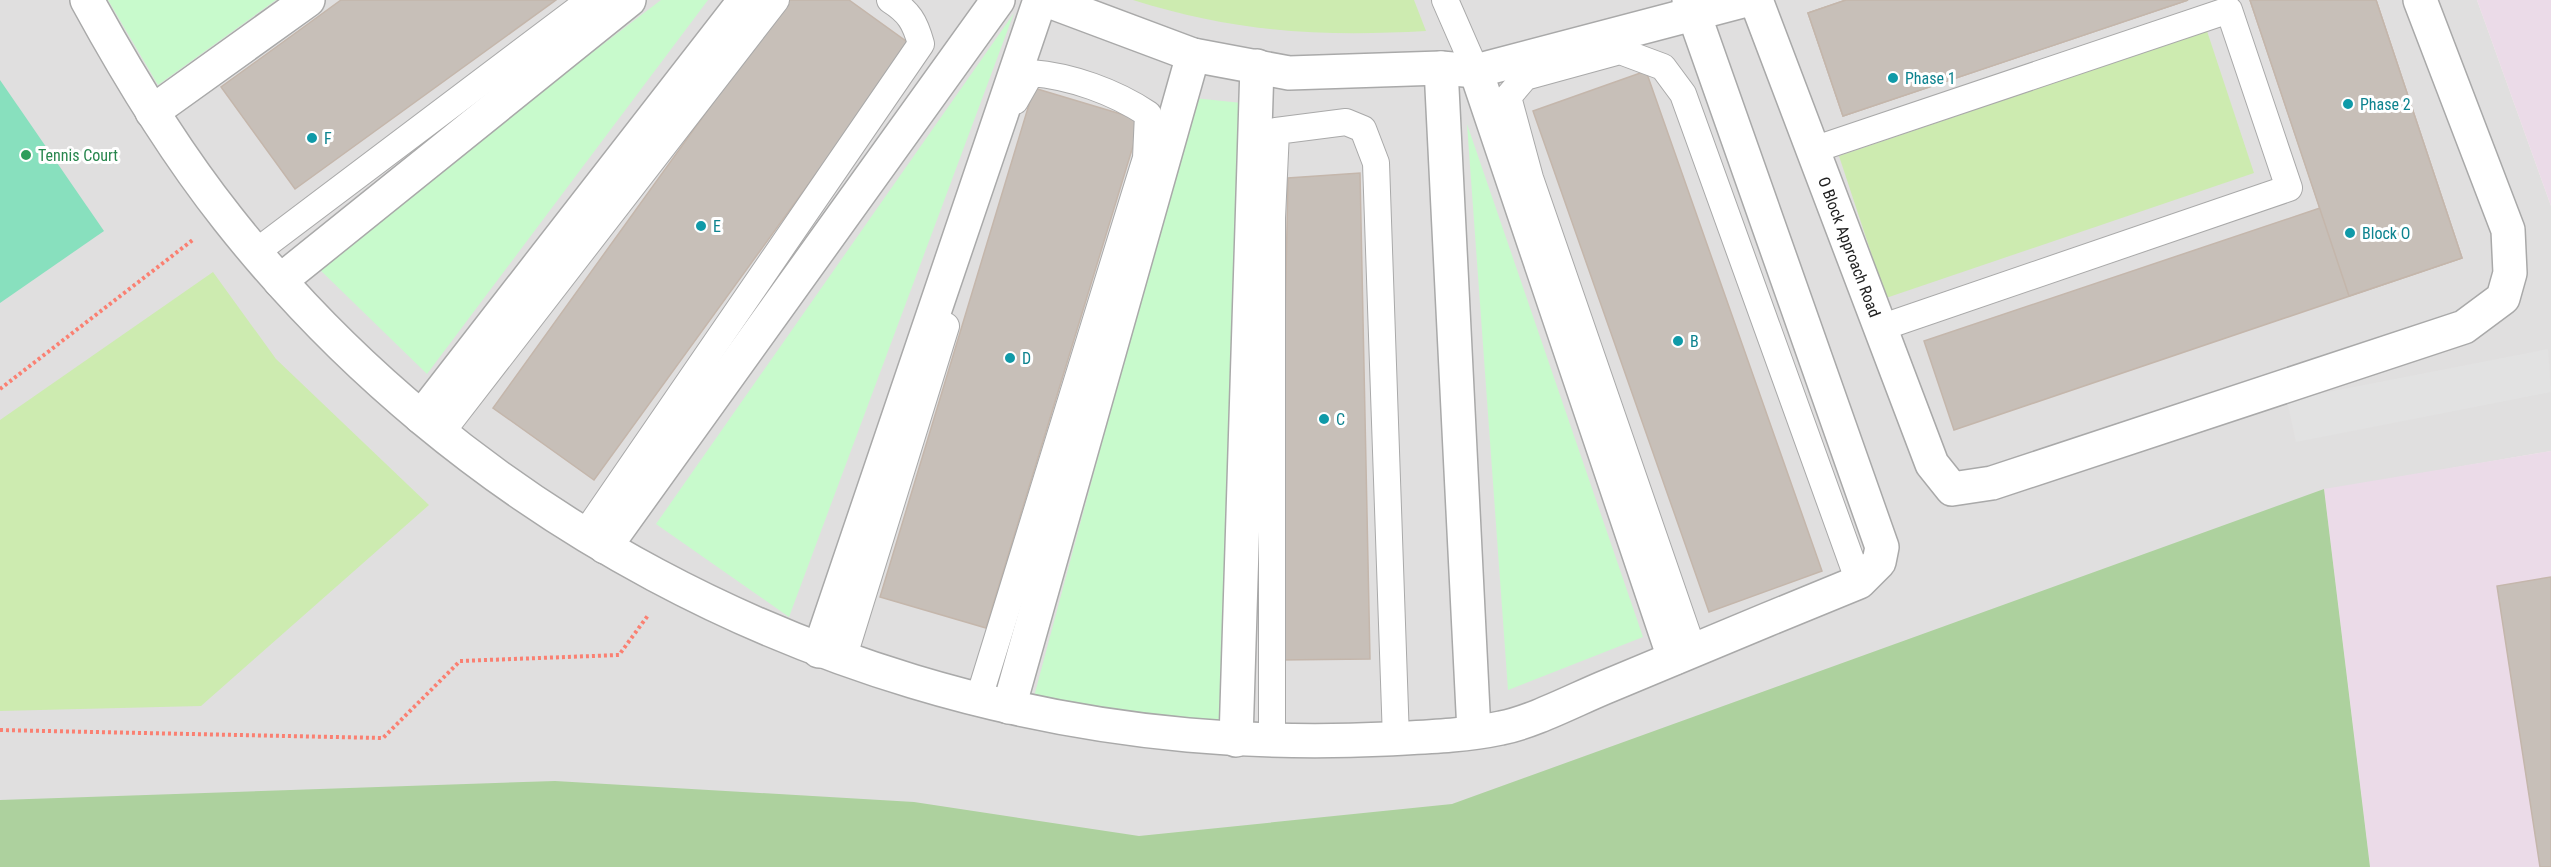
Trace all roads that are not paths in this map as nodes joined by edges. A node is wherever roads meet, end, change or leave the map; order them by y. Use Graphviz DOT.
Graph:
graph roads {
  1 [pos="87,0"];
  2 [pos="308,0"];
  3 [pos="327,0"];
  4 [pos="590,0"];
  5 [pos="629,0"];
  6 [pos="746,0"];
  7 [pos="776,0"];
  8 [pos="890,0"];
  9 [pos="998,0"];
  10 [pos="1040,0"];
  11 [pos="1046,0"];
  12 [pos="1445,0"];
  13 [pos="1746,0"];
  14 [pos="1756,0"];
  15 [pos="2420,0"];
  16 [pos="1691,7"];
  17 [pos="1193,55"];
  18 [pos="1257,66"];
  19 [pos="1442,68"];
  20 [pos="1476,71"];
  21 [pos="155,117"];
  22 [pos="1813,150"];
  23 [pos="256,252"];
  24 [pos="280,281"];
  25 [pos="1881,328"];
  26 [pos="431,425"];
  27 [pos="595,541"];
  28 [pos="1859,582"];
  29 [pos="1683,654"];
  30 [pos="831,655"];
  31 [pos="994,704"];
  32 [pos="1474,732"];
  33 [pos="1396,739"];
  34 [pos="1236,740"];
  35 [pos="1272,740"];
  1 -- 21 [label="street"];
  2 -- 21 [label="street"];
  3 -- 21 [label="lane"];
  4 -- 23 [label="lane"];
  5 -- 24 [label="street"];
  6 -- 26 [label="street"];
  7 -- 26 [label="lane"];
  8 -- 27 [label="lane"];
  9 -- 27 [label="street"];
  10 -- 30 [label="street"];
  11 -- 17 [label="street"];
  12 -- 20 [label="lane"];
  13 -- 16 [label="street"];
  14 -- 22 [label="street, O Block Approach Road"];
  15 -- 25 [label="street, O Block Approach Road"];
  16 -- 20 [label="street"];
  16 -- 28 [label="street"];
  17 -- 18 [label="street"];
  17 -- 31 [label="street"];
  18 -- 19 [label="street"];
  18 -- 34 [label="street"];
  19 -- 20 [label="street"];
  19 -- 32 [label="street"];
  20 -- 29 [label="street"];
  21 -- 23 [label="street"];
  22 -- 25 [label="street, O Block Approach Road"];
  22 -- 25 [label="lane"];
  23 -- 24 [label="street"];
  24 -- 26 [label="street"];
  26 -- 27 [label="street"];
  27 -- 30 [label="street"];
  28 -- 29 [label="street"];
  28 -- 29 [label="lane"];
  29 -- 32 [label="street"];
  30 -- 31 [label="street"];
  30 -- 31 [label="lane"];
  31 -- 34 [label="street"];
  32 -- 33 [label="street"];
  33 -- 35 [label="street"];
  33 -- 35 [label="lane"];
  34 -- 35 [label="street"];
}
